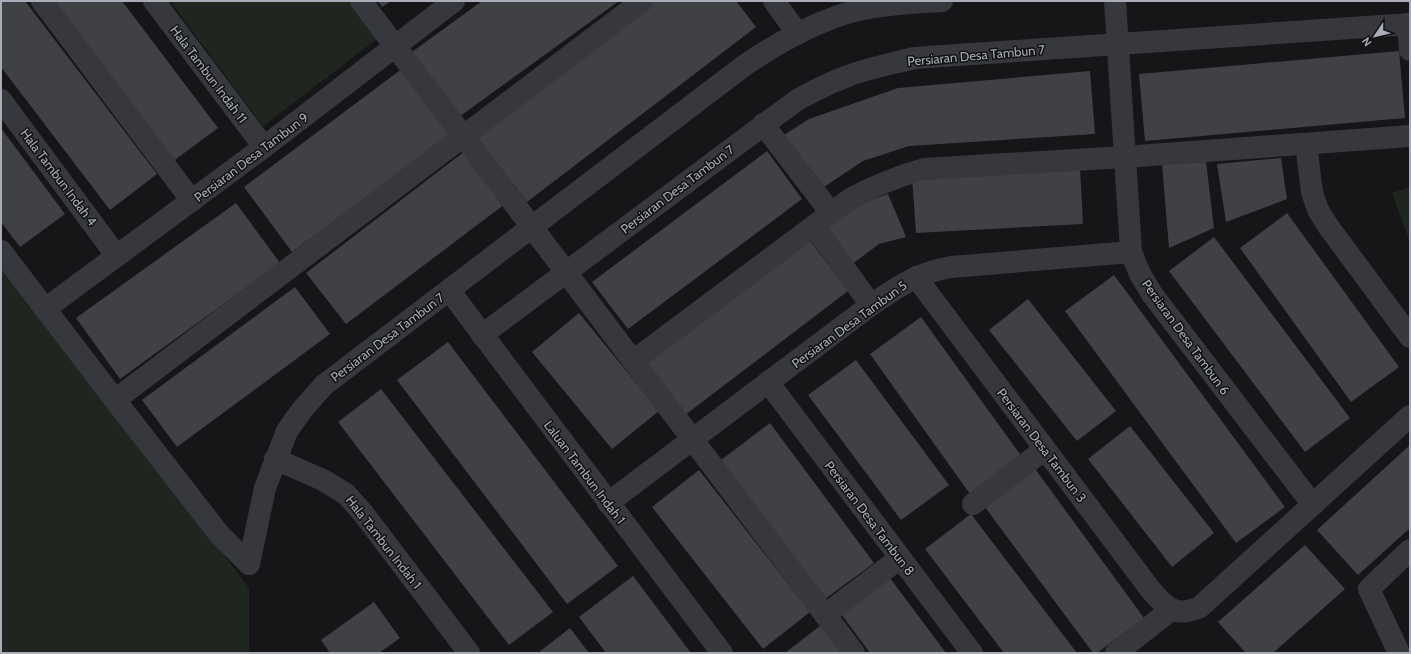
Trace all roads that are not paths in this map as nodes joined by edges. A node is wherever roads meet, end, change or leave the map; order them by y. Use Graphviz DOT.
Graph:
graph roads {
  1 [pos="42,1"];
  2 [pos="154,1"];
  3 [pos="361,1"];
  4 [pos="454,1"];
  5 [pos="642,1"];
  6 [pos="774,1"];
  7 [pos="942,1"];
  8 [pos="1115,1"];
  9 [pos="1409,24"];
  10 [pos="798,34"];
  11 [pos="1118,45"];
  12 [pos="396,46"];
  13 [pos="1410,50"];
  14 [pos="1,100"];
  15 [pos="763,124"];
  16 [pos="1410,136"];
  17 [pos="464,137"];
  18 [pos="1306,144"];
  19 [pos="264,147"];
  20 [pos="1124,157"];
  21 [pos="192,201"];
  22 [pos="831,213"];
  23 [pos="814,226"];
  24 [pos="532,227"];
  25 [pos="1,251"];
  26 [pos="1131,252"];
  27 [pos="116,255"];
  28 [pos="566,272"];
  29 [pos="916,277"];
  30 [pos="449,290"];
  31 [pos="871,305"];
  32 [pos="45,309"];
  33 [pos="482,335"];
  34 [pos="1410,337"];
  35 [pos="633,360"];
  36 [pos="768,382"];
  37 [pos="114,400"];
  38 [pos="1410,416"];
  39 [pos="692,440"];
  40 [pos="1045,450"];
  41 [pos="275,459"];
  42 [pos="608,503"];
  43 [pos="973,504"];
  44 [pos="1313,505"];
  45 [pos="1410,550"];
  46 [pos="900,558"];
  47 [pos="1171,610"];
  48 [pos="825,615"];
  49 [pos="469,653"];
  50 [pos="722,653"];
  51 [pos="854,653"];
  52 [pos="972,653"];
  53 [pos="1116,653"];
  54 [pos="1399,653"];
  1 -- 21 [label="street"];
  2 -- 19 [label="street, Hala Tambun Indah 11"];
  3 -- 12 [label="street"];
  4 -- 12 [label="street, Persiaran Desa Tambun 9"];
  5 -- 17 [label="street"];
  6 -- 10 [label="street"];
  7 -- 10 [label="street, Persiaran Desa Tambun 7"];
  8 -- 11 [label="street, Persiaran Desa Tambun 6"];
  9 -- 11 [label="street, Persiaran Desa Tambun 7"];
  9 -- 13 [label="street"];
  10 -- 24 [label="street, Persiaran Desa Tambun 7"];
  11 -- 15 [label="street, Persiaran Desa Tambun 7"];
  11 -- 20 [label="street, Persiaran Desa Tambun 6"];
  12 -- 17 [label="street"];
  12 -- 19 [label="street, Persiaran Desa Tambun 9"];
  14 -- 27 [label="street, Hala Tambun Indah 4"];
  15 -- 22 [label="street"];
  15 -- 28 [label="street, Persiaran Desa Tambun 7"];
  16 -- 18 [label="street"];
  17 -- 24 [label="street"];
  17 -- 37 [label="street"];
  18 -- 20 [label="street"];
  18 -- 34 [label="street"];
  19 -- 21 [label="street, Persiaran Desa Tambun 9"];
  20 -- 22 [label="street"];
  20 -- 26 [label="street, Persiaran Desa Tambun 6"];
  21 -- 27 [label="street, Persiaran Desa Tambun 9"];
  22 -- 23 [label="street"];
  23 -- 31 [label="street"];
  23 -- 35 [label="street"];
  24 -- 28 [label="street"];
  24 -- 30 [label="street, Persiaran Desa Tambun 7"];
  25 -- 32 [label="street"];
  26 -- 29 [label="street, Persiaran Desa Tambun 5"];
  26 -- 44 [label="street, Persiaran Desa Tambun 6"];
  27 -- 32 [label="street, Persiaran Desa Tambun 9"];
  28 -- 33 [label="street, Persiaran Desa Tambun 7"];
  28 -- 35 [label="street"];
  29 -- 31 [label="street, Persiaran Desa Tambun 5"];
  29 -- 40 [label="street, Persiaran Desa Tambun 3"];
  30 -- 33 [label="street, Laluan Tambun Indah 1"];
  30 -- 41 [label="street, Persiaran Desa Tambun 7"];
  31 -- 36 [label="street, Persiaran Desa Tambun 5"];
  32 -- 37 [label="street"];
  33 -- 42 [label="street, Laluan Tambun Indah 1"];
  35 -- 39 [label="street"];
  36 -- 39 [label="street, Persiaran Desa Tambun 5"];
  36 -- 46 [label="street, Persiaran Desa Tambun 8"];
  37 -- 41 [label="street, Persiaran Desa Tambun 7"];
  38 -- 44 [label="street"];
  39 -- 42 [label="street, Persiaran Desa Tambun 5"];
  39 -- 48 [label="street"];
  40 -- 43 [label="street"];
  40 -- 47 [label="street, Persiaran Desa Tambun 3"];
  41 -- 49 [label="street, Hala Tambun Indah 1"];
  42 -- 50 [label="street, Laluan Tambun Indah 1"];
  44 -- 47 [label="street"];
  45 -- 54 [label="street"];
  46 -- 48 [label="street"];
  46 -- 52 [label="street, Persiaran Desa Tambun 8"];
  47 -- 53 [label="street"];
  48 -- 51 [label="street"];
}
